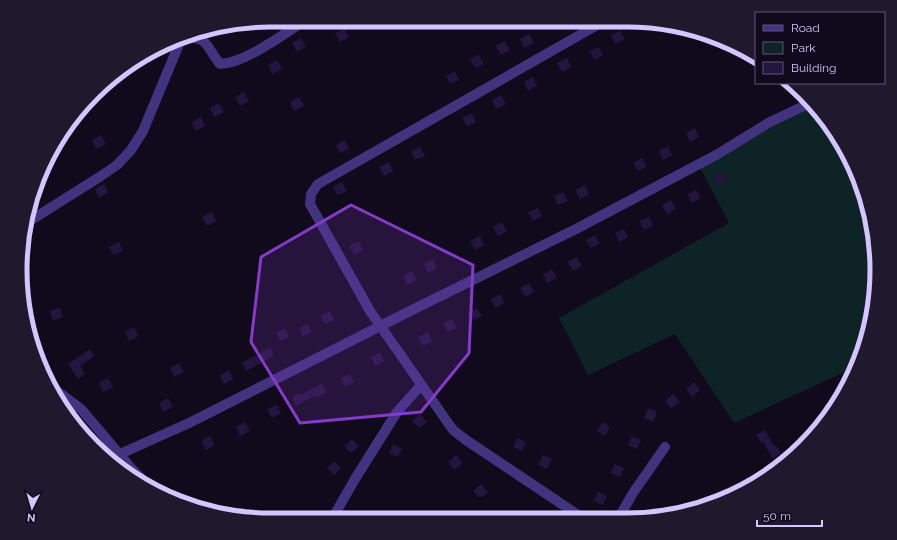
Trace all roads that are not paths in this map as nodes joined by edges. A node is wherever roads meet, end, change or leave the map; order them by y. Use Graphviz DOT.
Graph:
graph roads {
  1 [pos="295,27"];
  2 [pos="594,27"];
  3 [pos="197,38"];
  4 [pos="179,44"];
  5 [pos="806,105"];
  6 [pos="33,219"];
  7 [pos="380,326"];
  8 [pos="421,385"];
  9 [pos="62,394"];
  10 [pos="665,447"];
  11 [pos="120,454"];
  12 [pos="138,474"];
  13 [pos="335,513"];
  14 [pos="575,513"];
  15 [pos="621,513"];
  1 -- 3 [label="street"];
  2 -- 7 [label="street"];
  4 -- 6 [label="street"];
  5 -- 7 [label="street"];
  7 -- 8 [label="street"];
  7 -- 11 [label="street"];
  8 -- 13 [label="street"];
  8 -- 14 [label="street"];
  9 -- 11 [label="street"];
  10 -- 15 [label="street"];
  11 -- 12 [label="street"];
}
